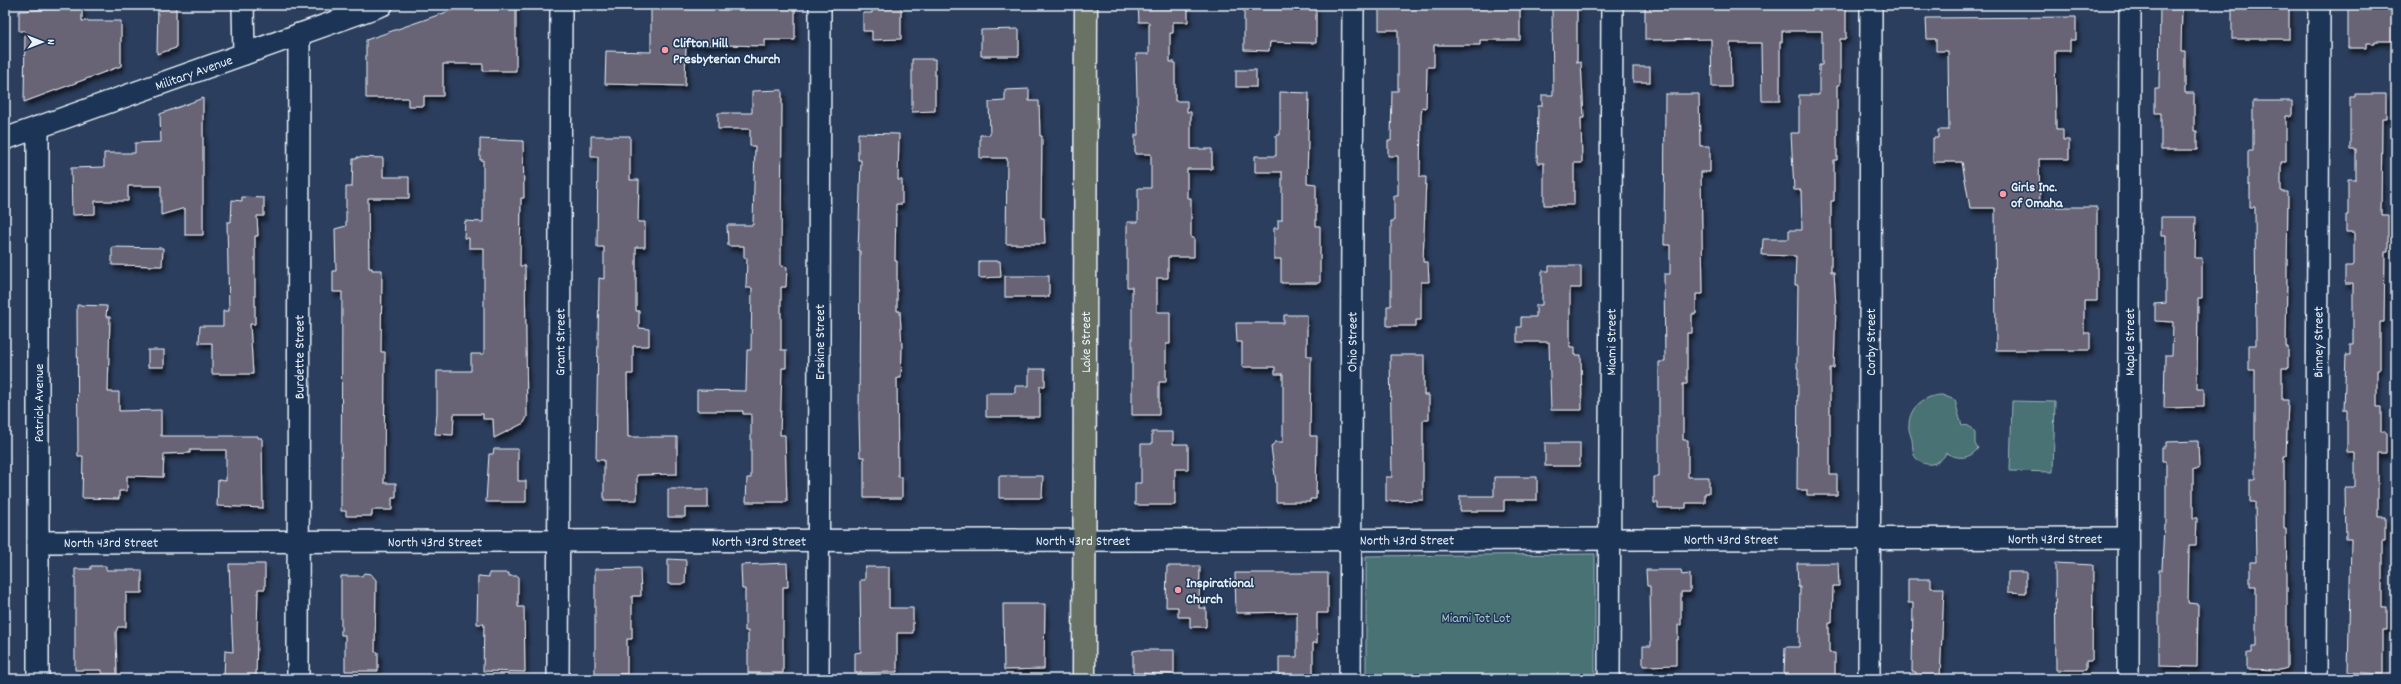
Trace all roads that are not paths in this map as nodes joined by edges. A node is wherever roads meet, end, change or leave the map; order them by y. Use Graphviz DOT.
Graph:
graph roads {
  1 [pos="243,5"];
  2 [pos="382,5"];
  3 [pos="561,5"];
  4 [pos="820,5"];
  5 [pos="1086,5"];
  6 [pos="1353,5"];
  7 [pos="1612,5"];
  8 [pos="1871,5"];
  9 [pos="2130,5"];
  10 [pos="2319,5"];
  11 [pos="299,34"];
  12 [pos="244,54"];
  13 [pos="38,127"];
  14 [pos="5,139"];
  15 [pos="1869,538"];
  16 [pos="2128,538"];
  17 [pos="1085,540"];
  18 [pos="1351,540"];
  19 [pos="1610,540"];
  20 [pos="38,542"];
  21 [pos="559,542"];
  22 [pos="818,542"];
  23 [pos="299,543"];
  24 [pos="38,679"];
  25 [pos="298,679"];
  26 [pos="558,679"];
  27 [pos="818,679"];
  28 [pos="1084,679"];
  29 [pos="1350,679"];
  30 [pos="1609,679"];
  31 [pos="1869,679"];
  32 [pos="2128,679"];
  33 [pos="2316,679"];
  1 -- 12 [label="street"];
  2 -- 11 [label="street, Military Avenue"];
  3 -- 21 [label="street, Grant Street"];
  4 -- 22 [label="street, Erskine Street"];
  5 -- 17 [label="main road, Lake Street"];
  6 -- 18 [label="street, Ohio Street"];
  7 -- 19 [label="street, Miami Street"];
  8 -- 15 [label="street, Corby Street"];
  9 -- 16 [label="street, Maple Street"];
  10 -- 33 [label="street, Binney Street"];
  11 -- 12 [label="street, Military Avenue"];
  11 -- 23 [label="street, Burdette Street"];
  12 -- 13 [label="street, Military Avenue"];
  13 -- 14 [label="street, Military Avenue"];
  13 -- 20 [label="street, Patrick Avenue"];
  15 -- 16 [label="street, North 43rd Street"];
  15 -- 19 [label="street, North 43rd Street"];
  15 -- 31 [label="street, Corby Street"];
  16 -- 32 [label="street, Maple Street"];
  17 -- 18 [label="street, North 43rd Street"];
  17 -- 22 [label="street, North 43rd Street"];
  17 -- 28 [label="main road, Lake Street"];
  18 -- 19 [label="street, North 43rd Street"];
  18 -- 29 [label="street, Ohio Street"];
  19 -- 30 [label="street, Miami Street"];
  20 -- 23 [label="street, North 43rd Street"];
  20 -- 24 [label="street, Patrick Avenue"];
  21 -- 22 [label="street, North 43rd Street"];
  21 -- 23 [label="street, North 43rd Street"];
  21 -- 26 [label="street, Grant Street"];
  22 -- 27 [label="street, Erskine Street"];
  23 -- 25 [label="street, Burdette Street"];
}
